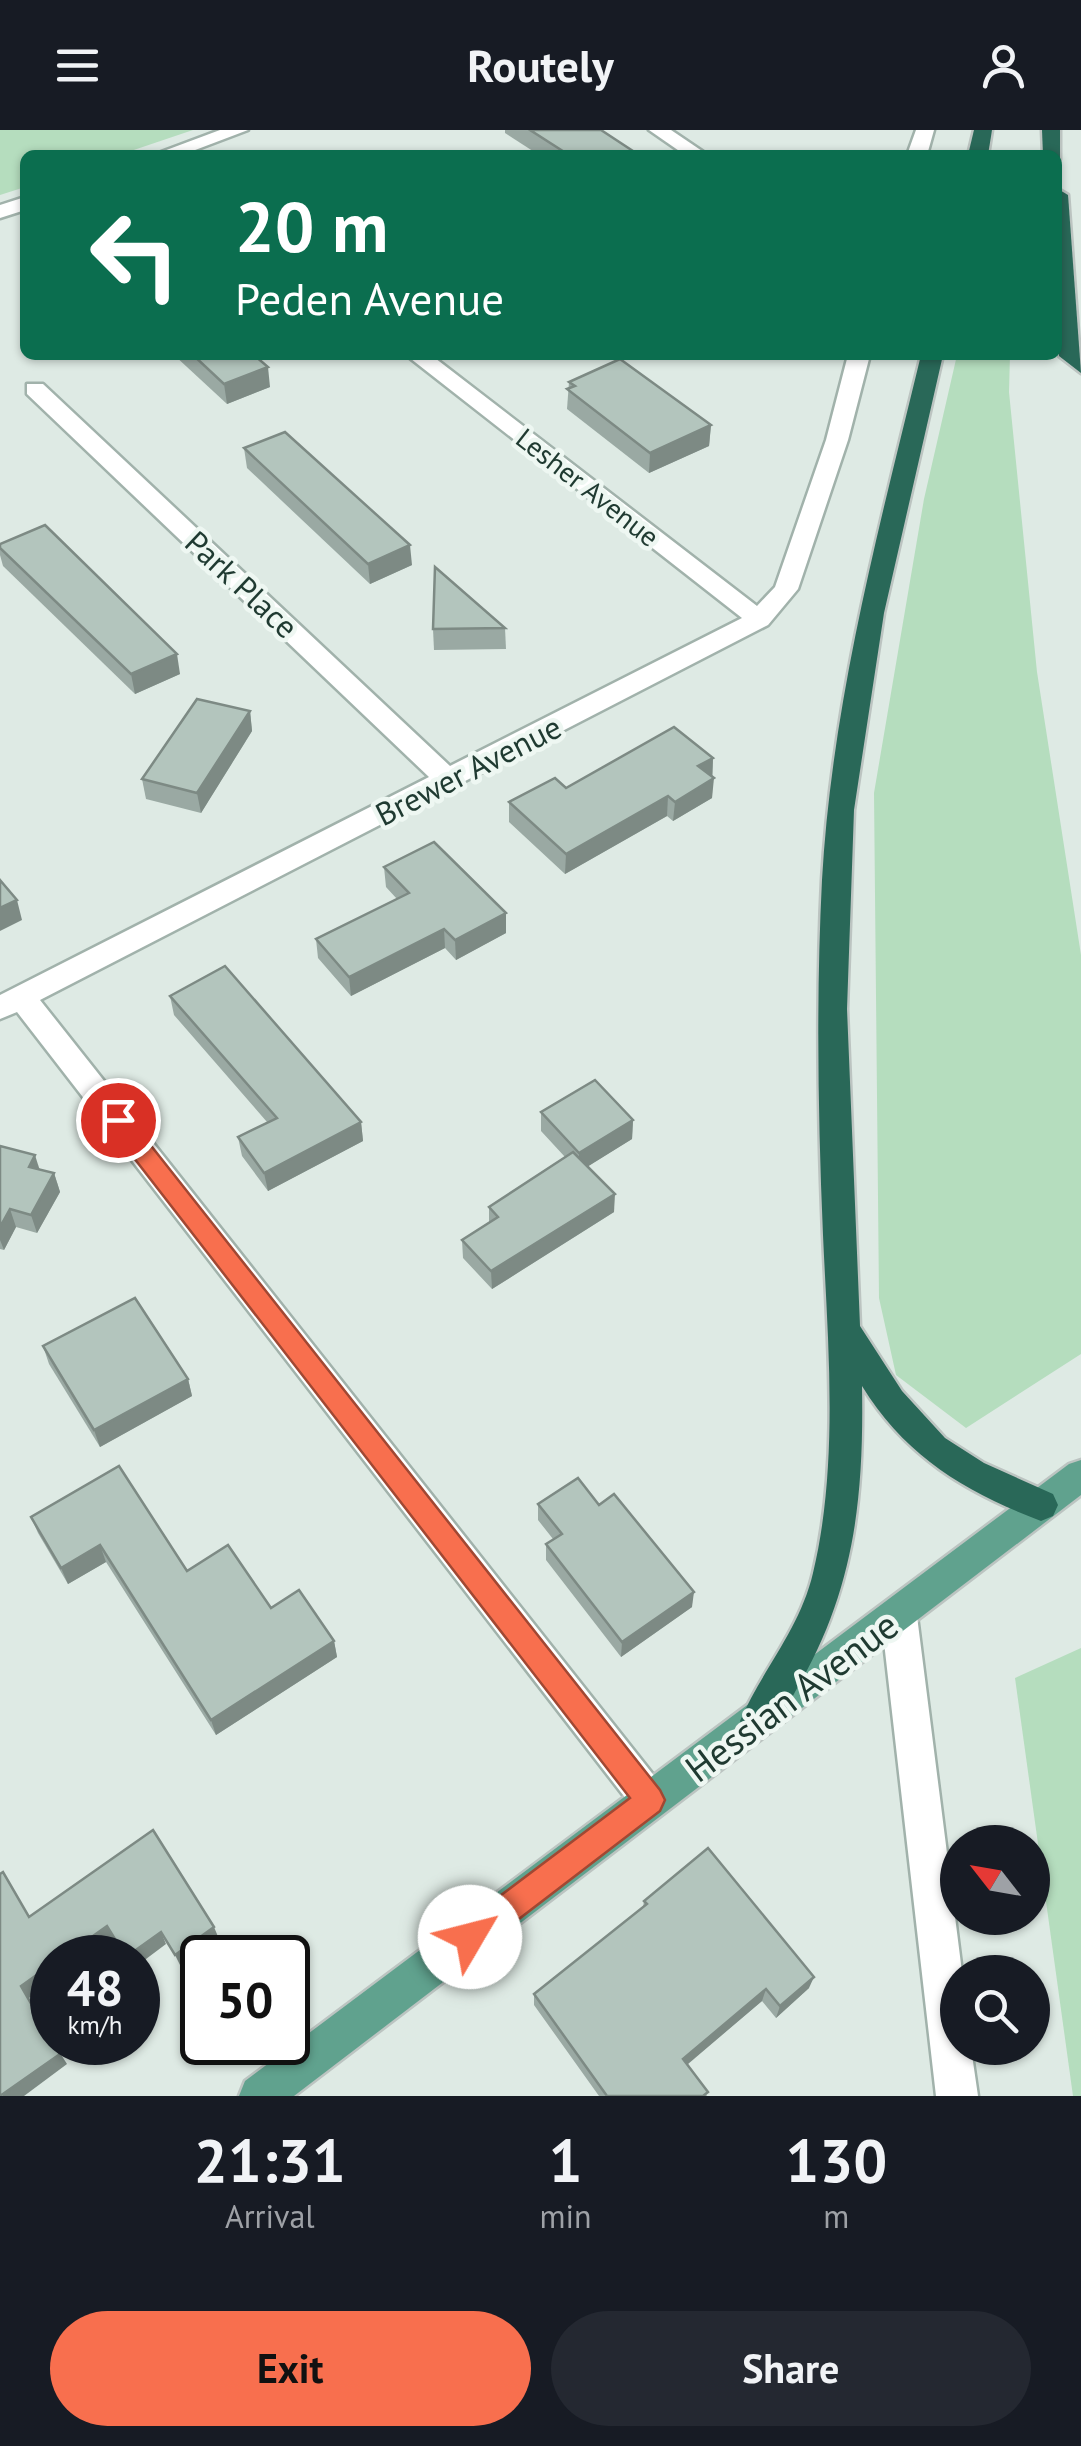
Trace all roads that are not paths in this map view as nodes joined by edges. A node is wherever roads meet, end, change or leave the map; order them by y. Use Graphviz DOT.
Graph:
graph roads {
  1 [pos="238,130"];
  2 [pos="658,130"];
  3 [pos="178,150"];
  4 [pos="690,150"];
  5 [pos="1062,249"];
  6 [pos="423,360"];
  7 [pos="858,360"];
  8 [pos="931,360"];
  9 [pos="1081,367"];
  10 [pos="34,388"];
  11 [pos="759,619"];
  12 [pos="449,780"];
  13 [pos="10,1002"];
  14 [pos="844,1329"];
  15 [pos="1081,1475"];
  16 [pos="1041,1505"];
  17 [pos="899,1616"];
  18 [pos="758,1721"];
  19 [pos="650,1800"];
  20 [pos="260,2096"];
  21 [pos="957,2096"];
  1 -- 3 [label="street"];
  2 -- 4 [label="street"];
  5 -- 9 [label="highway"];
  6 -- 11 [label="street, Lesher Avenue"];
  7 -- 11 [label="street, Brewer Avenue"];
  8 -- 14 [label="highway"];
  10 -- 12 [label="street, Park Place"];
  11 -- 12 [label="street, Brewer Avenue"];
  12 -- 13 [label="street, Brewer Avenue"];
  13 -- 19 [label="street"];
  14 -- 16 [label="highway"];
  14 -- 18 [label="highway"];
  15 -- 16 [label="main road, Hessian Avenue"];
  16 -- 17 [label="main road, Hessian Avenue"];
  17 -- 18 [label="main road, Hessian Avenue"];
  17 -- 21 [label="street"];
  18 -- 19 [label="main road, Hessian Avenue"];
  19 -- 20 [label="main road, Hessian Avenue"];
}
